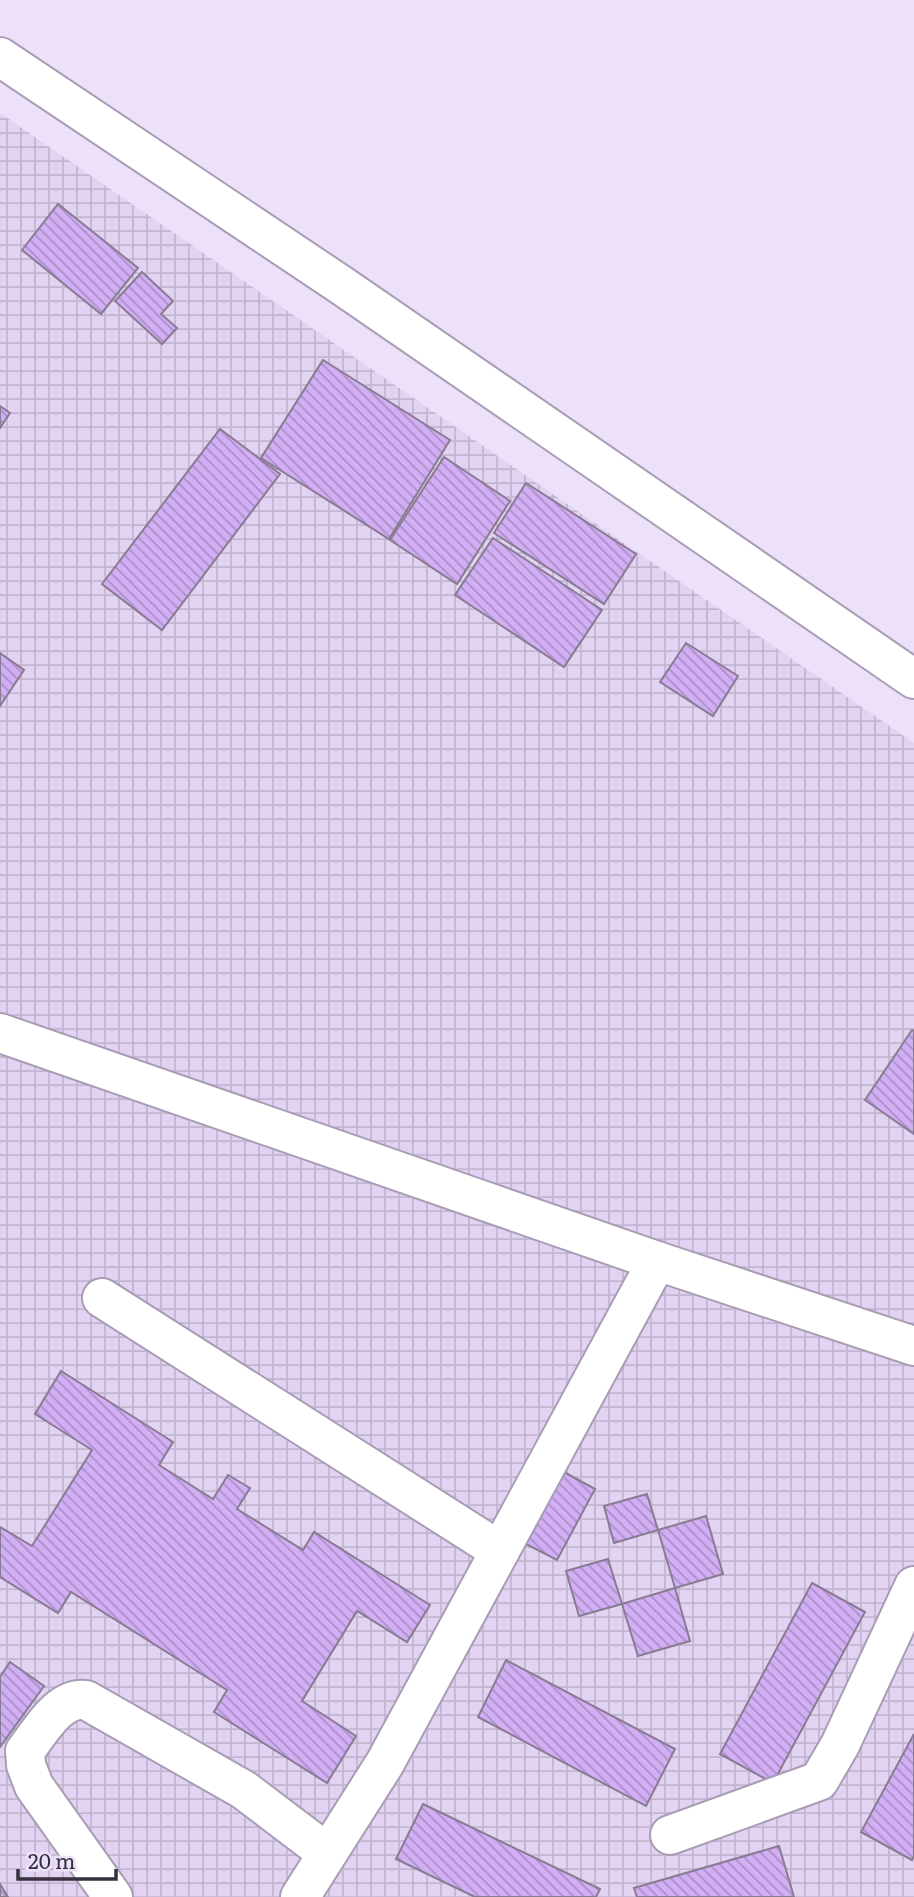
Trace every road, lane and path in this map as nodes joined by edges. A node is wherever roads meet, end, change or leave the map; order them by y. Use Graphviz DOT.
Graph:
graph roads {
  1 [pos="0,57"];
  2 [pos="914,679"];
  3 [pos="0,1033"];
  4 [pos="657,1261"];
  5 [pos="102,1298"];
  6 [pos="914,1346"];
  7 [pos="500,1551"];
  8 [pos="914,1586"];
  9 [pos="670,1835"];
  10 [pos="327,1853"];
  11 [pos="113,1897"];
  12 [pos="300,1897"];
  1 -- 2 [label="street"];
  3 -- 4 [label="street"];
  4 -- 6 [label="street"];
  4 -- 7 [label="street"];
  5 -- 7 [label="street"];
  7 -- 10 [label="street"];
  8 -- 9 [label="street"];
  10 -- 11 [label="street"];
  10 -- 12 [label="street"];
}
